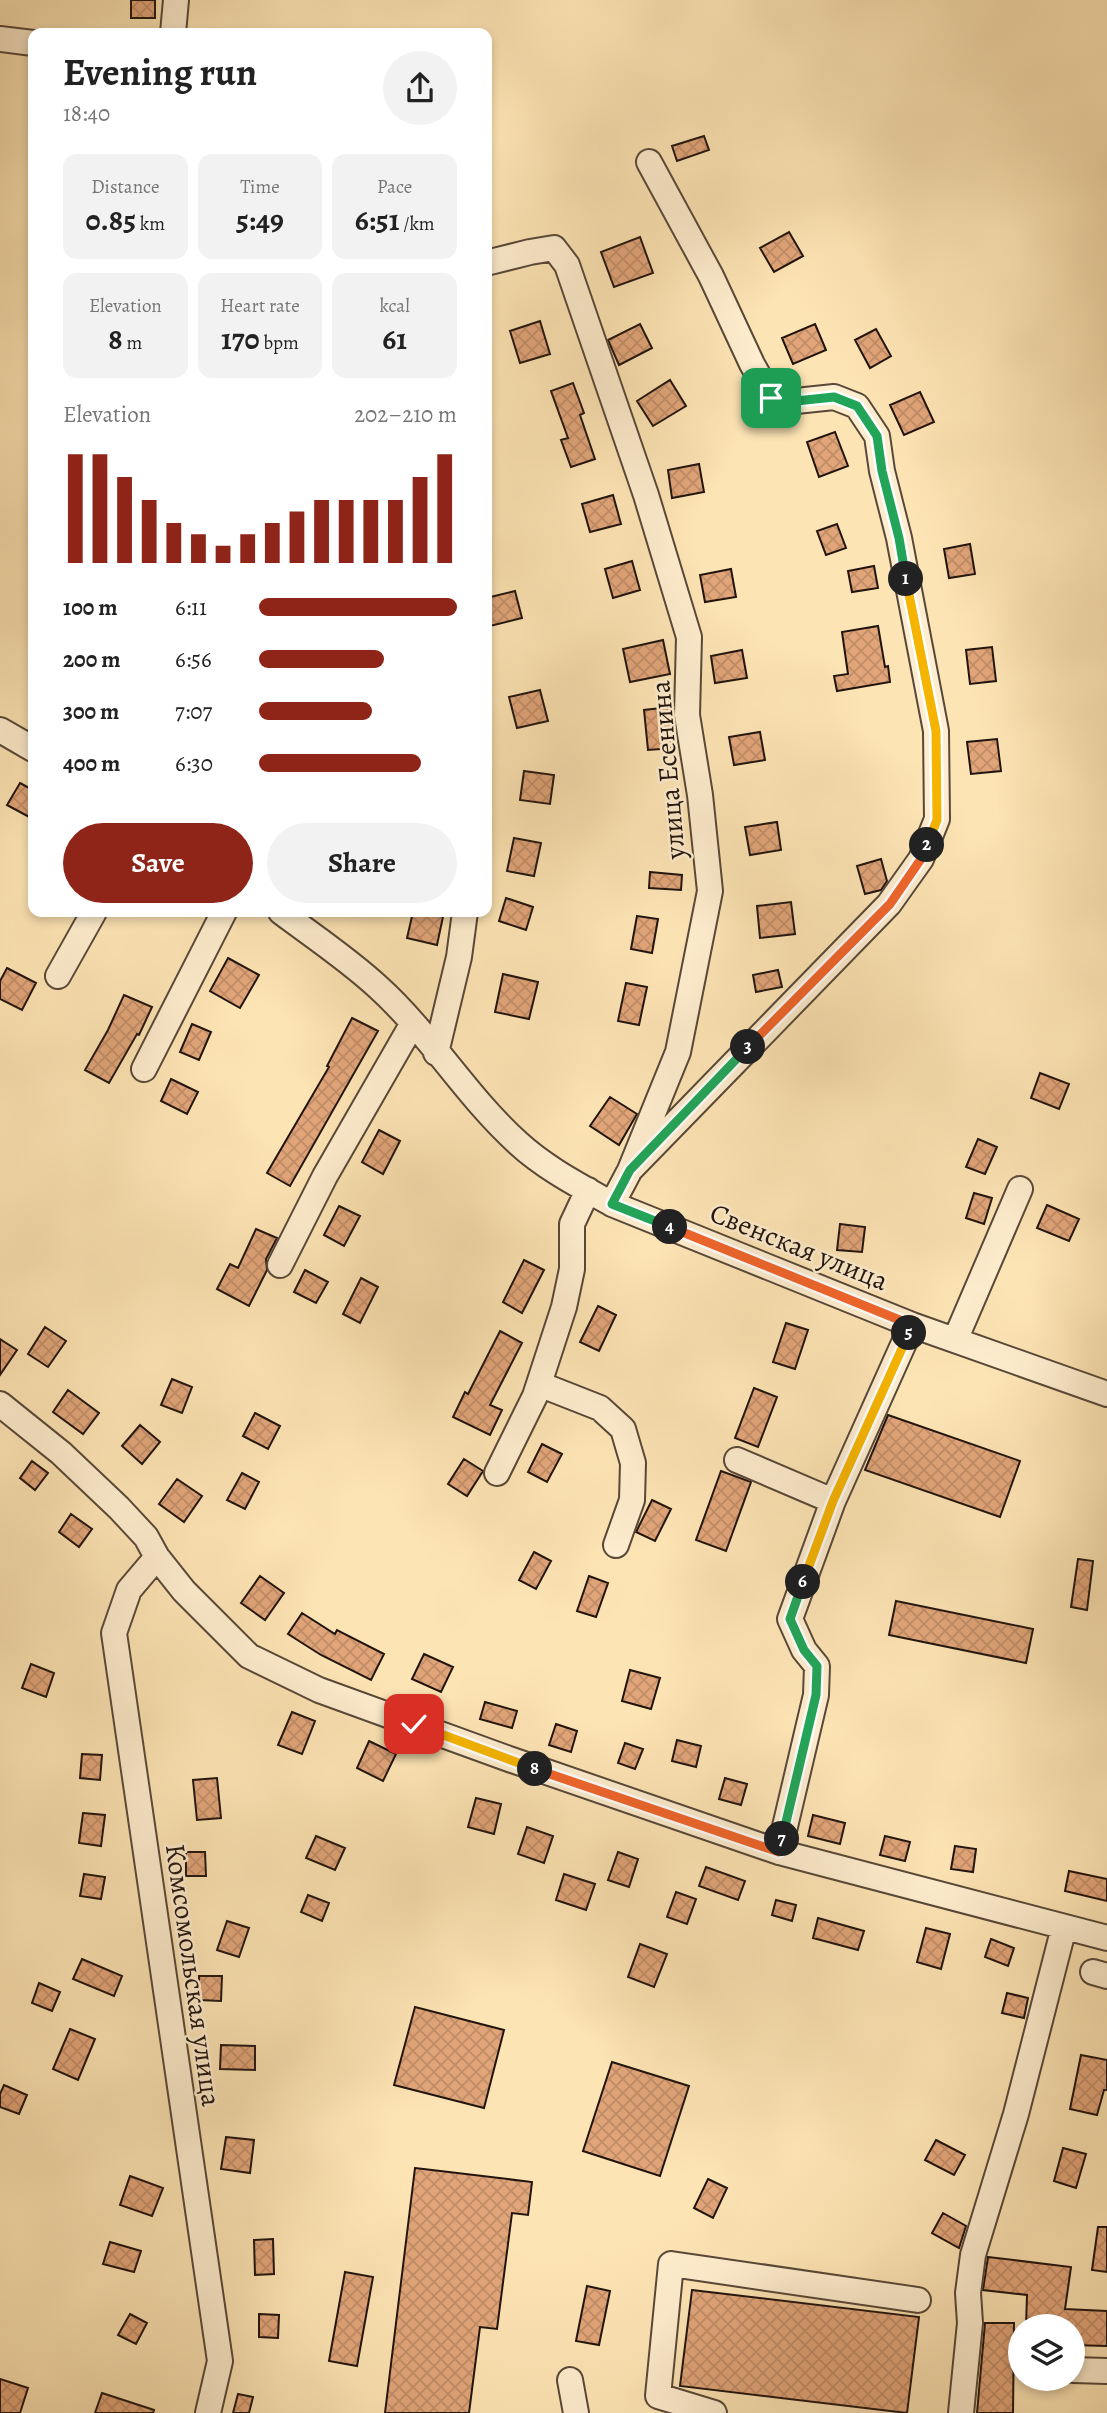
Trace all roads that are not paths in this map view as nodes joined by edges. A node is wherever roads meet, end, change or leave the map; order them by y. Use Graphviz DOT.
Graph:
graph roads {
  1 [pos="176,0"];
  2 [pos="173,28"];
  3 [pos="0,39"];
  4 [pos="28,42"];
  5 [pos="649,162"];
  6 [pos="492,262"];
  7 [pos="0,730"];
  8 [pos="28,746"];
  9 [pos="91,917"];
  10 [pos="221,917"];
  11 [pos="288,917"];
  12 [pos="464,917"];
  13 [pos="58,976"];
  14 [pos="412,1023"];
  15 [pos="436,1053"];
  16 [pos="144,1069"];
  17 [pos="630,1170"];
  18 [pos="1020,1189"];
  19 [pos="588,1190"];
  20 [pos="612,1204"];
  21 [pos="279,1265"];
  22 [pos="912,1325"];
  23 [pos="956,1338"];
  24 [pos="539,1384"];
  25 [pos="1107,1394"];
  26 [pos="0,1404"];
  27 [pos="737,1460"];
  28 [pos="497,1474"];
  29 [pos="833,1501"];
  30 [pos="615,1545"];
  31 [pos="157,1557"];
  32 [pos="779,1852"];
  33 [pos="1064,1927"];
  34 [pos="1107,1938"];
  35 [pos="918,2300"];
  36 [pos="1085,2370"];
  37 [pos="1107,2371"];
  38 [pos="570,2380"];
  39 [pos="208,2413"];
  40 [pos="576,2413"];
  41 [pos="715,2413"];
  42 [pos="961,2413"];
  1 -- 2 [label="street"];
  3 -- 4 [label="street"];
  5 -- 17 [label="street"];
  6 -- 17 [label="street, улица Есенина"];
  7 -- 8 [label="street"];
  9 -- 13 [label="street"];
  10 -- 16 [label="street"];
  11 -- 14 [label="street, Свенская улица"];
  12 -- 15 [label="street"];
  14 -- 15 [label="street, Свенская улица"];
  14 -- 21 [label="street"];
  15 -- 19 [label="street, Свенская улица"];
  17 -- 20 [label="street, улица Есенина"];
  18 -- 23 [label="street"];
  19 -- 20 [label="street, Свенская улица"];
  19 -- 24 [label="street"];
  20 -- 22 [label="street, Свенская улица"];
  22 -- 23 [label="street, Свенская улица"];
  22 -- 29 [label="street"];
  23 -- 25 [label="street, Свенская улица"];
  24 -- 28 [label="street"];
  24 -- 30 [label="street"];
  26 -- 31 [label="street"];
  27 -- 29 [label="street"];
  29 -- 32 [label="street"];
  31 -- 32 [label="street"];
  31 -- 39 [label="street, Комсомольская улица"];
  32 -- 33 [label="street"];
  33 -- 34 [label="street"];
  33 -- 42 [label="street"];
  35 -- 41 [label="street"];
  36 -- 37 [label="street"];
  38 -- 40 [label="street"];
}
